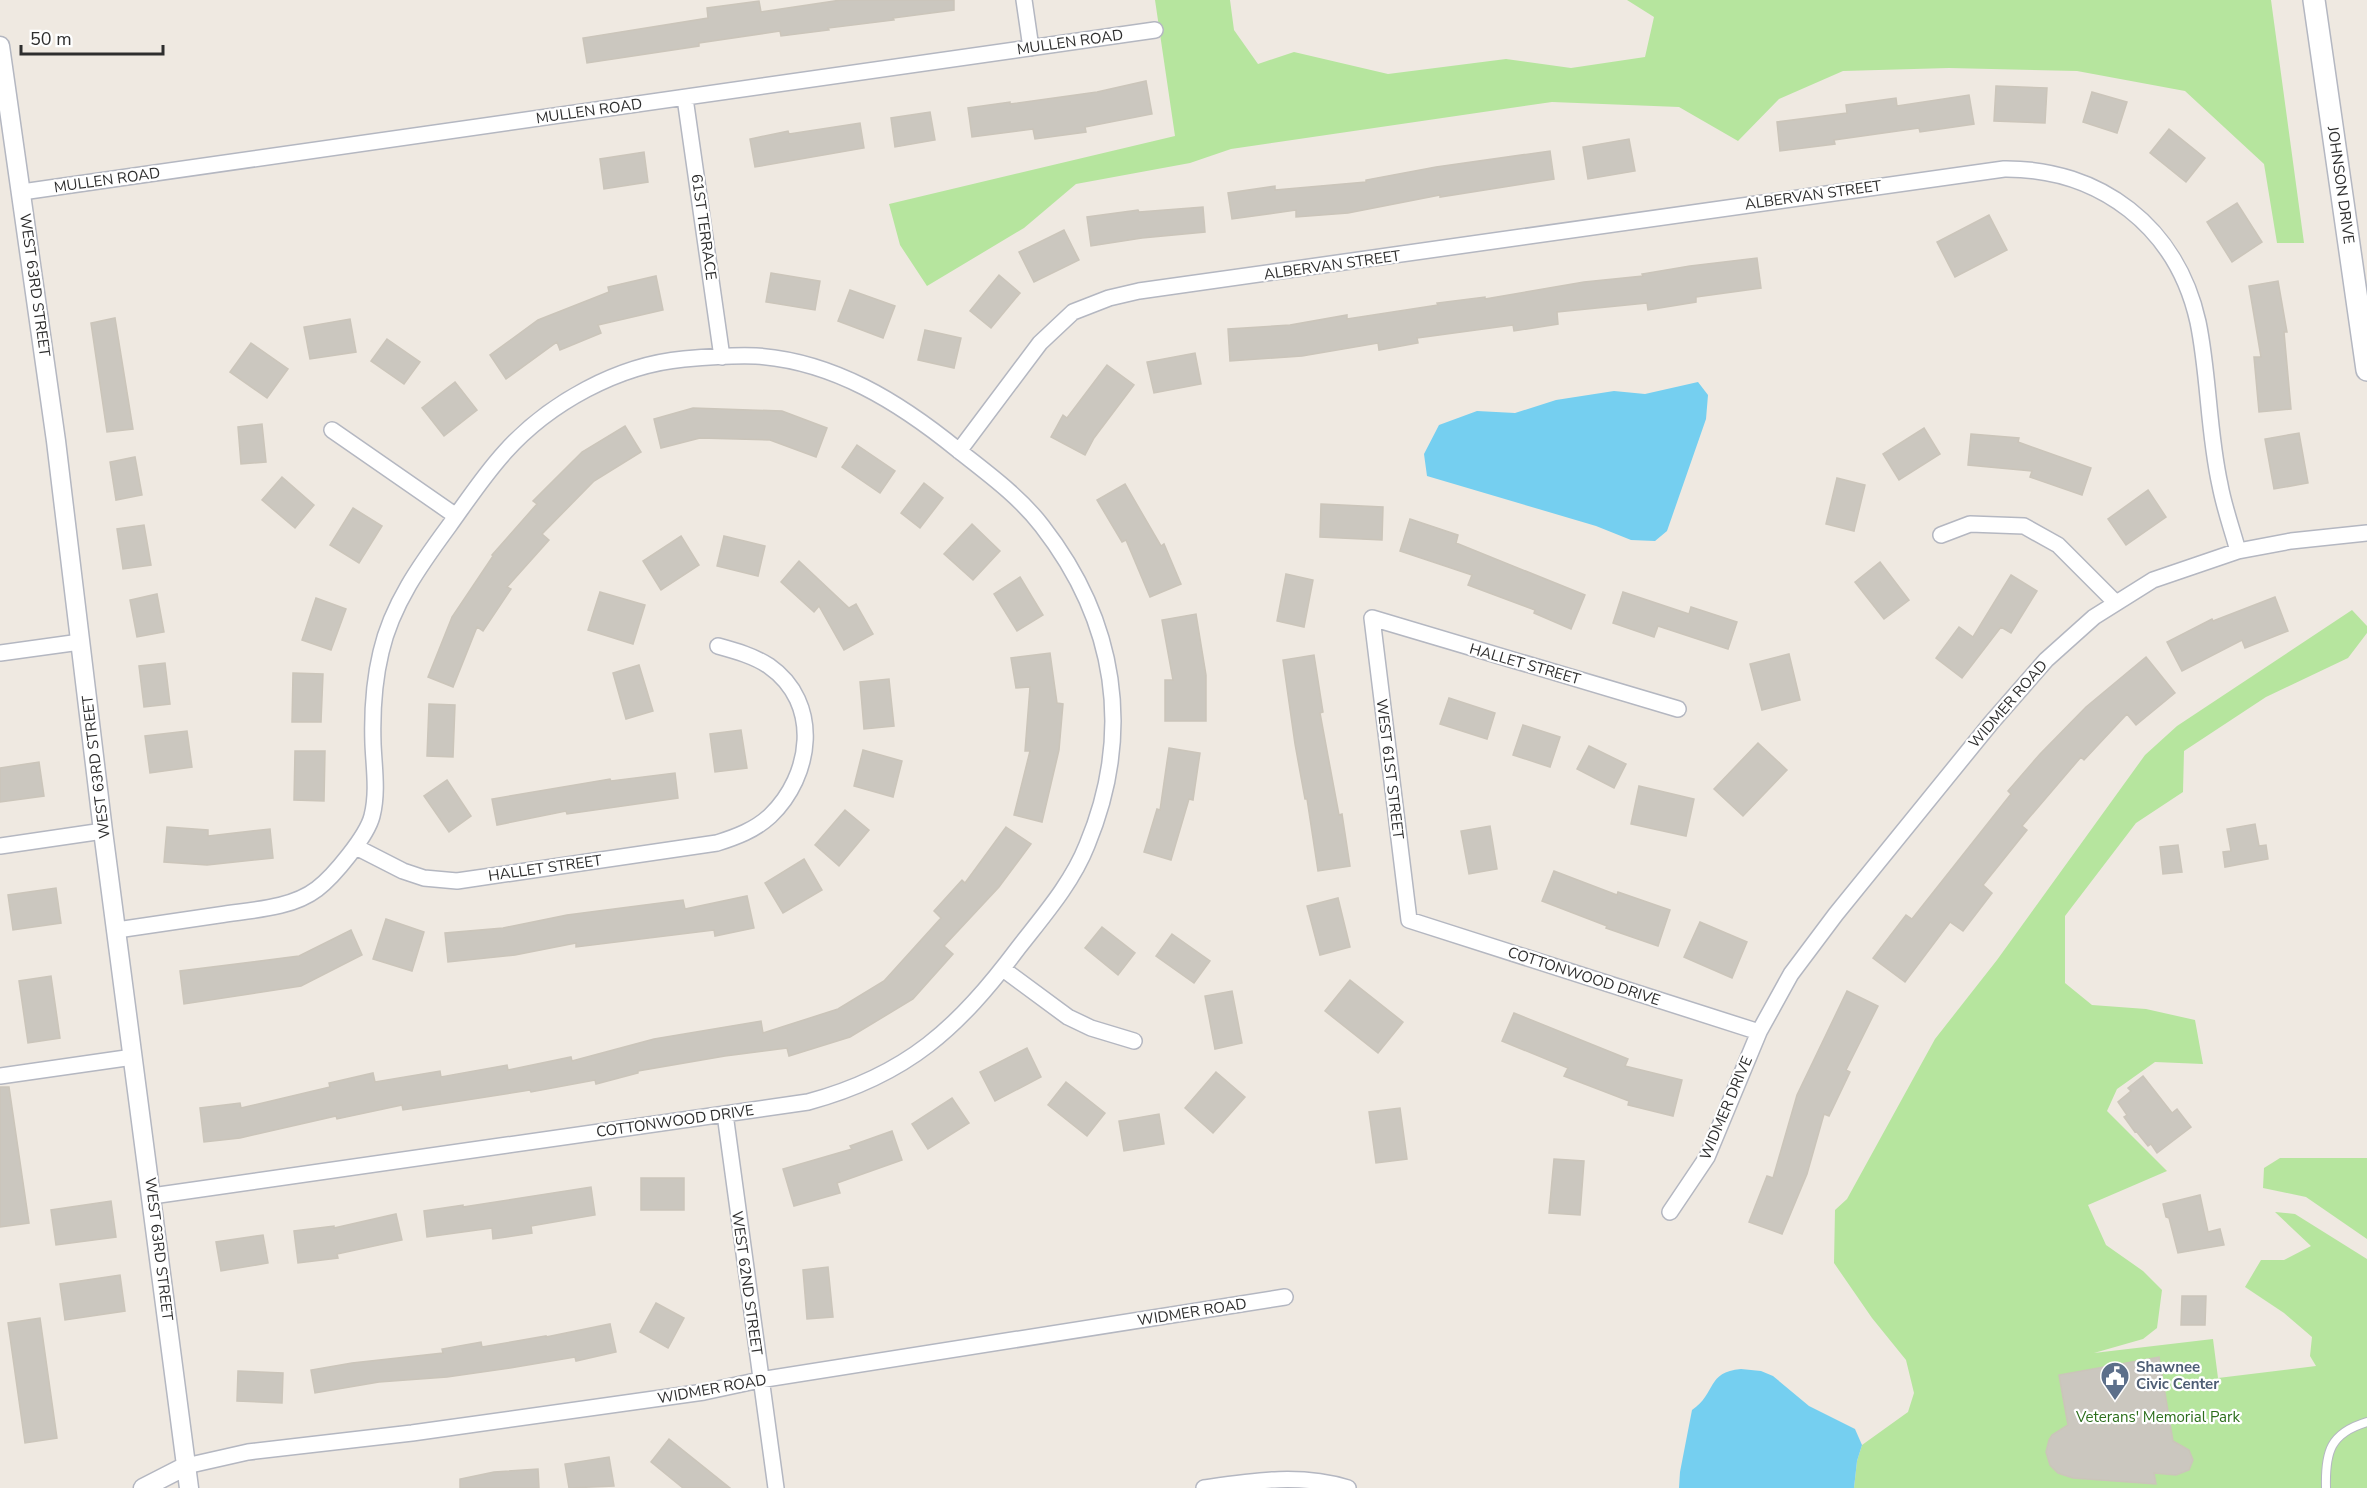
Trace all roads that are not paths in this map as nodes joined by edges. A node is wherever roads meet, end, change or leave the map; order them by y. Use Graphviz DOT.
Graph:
graph roads {
  1 [pos="1024,0"];
  2 [pos="2314,0"];
  3 [pos="1155,30"];
  4 [pos="0,46"];
  5 [pos="1031,48"];
  6 [pos="685,98"];
  7 [pos="22,192"];
  8 [pos="722,357"];
  9 [pos="2367,369"];
  10 [pos="332,430"];
  11 [pos="959,451"];
  12 [pos="456,516"];
  13 [pos="2367,533"];
  14 [pos="1941,535"];
  15 [pos="2238,551"];
  16 [pos="2116,603"];
  17 [pos="1372,618"];
  18 [pos="80,642"];
  19 [pos="718,646"];
  20 [pos="0,653"];
  21 [pos="1678,709"];
  22 [pos="103,831"];
  23 [pos="0,846"];
  24 [pos="356,847"];
  25 [pos="1409,920"];
  26 [pos="117,930"];
  27 [pos="1003,969"];
  28 [pos="1759,1032"];
  29 [pos="1134,1041"];
  30 [pos="133,1057"];
  31 [pos="0,1076"];
  32 [pos="725,1114"];
  33 [pos="152,1196"];
  34 [pos="1670,1212"];
  35 [pos="1285,1297"];
  36 [pos="760,1380"];
  37 [pos="2367,1422"];
  38 [pos="186,1467"];
  39 [pos="143,1488"];
  40 [pos="189,1488"];
  41 [pos="776,1488"];
  42 [pos="1204,1488"];
  43 [pos="1348,1488"];
  44 [pos="2326,1488"];
  1 -- 5 [label="street"];
  2 -- 9 [label="main road, JOHNSON DRIVE"];
  3 -- 5 [label="street, MULLEN ROAD"];
  4 -- 7 [label="street, WEST 63RD STREET"];
  5 -- 6 [label="street, MULLEN ROAD"];
  6 -- 7 [label="street, MULLEN ROAD"];
  6 -- 8 [label="street, 61ST TERRACE"];
  7 -- 18 [label="street, WEST 63RD STREET"];
  8 -- 11 [label="street"];
  8 -- 12 [label="street"];
  10 -- 12 [label="street"];
  11 -- 15 [label="street, ALBERVAN STREET"];
  11 -- 27 [label="street, COTTONWOOD DRIVE"];
  12 -- 24 [label="street"];
  13 -- 15 [label="street, WIDMER ROAD"];
  14 -- 16 [label="street"];
  15 -- 16 [label="street, WIDMER ROAD"];
  16 -- 28 [label="street, WIDMER ROAD"];
  17 -- 21 [label="street, HALLET STREET"];
  17 -- 25 [label="street, WEST 61ST STREET"];
  18 -- 20 [label="street"];
  18 -- 22 [label="street, WEST 63RD STREET"];
  19 -- 24 [label="street, HALLET STREET"];
  22 -- 23 [label="street"];
  22 -- 26 [label="street, WEST 63RD STREET"];
  24 -- 26 [label="street"];
  25 -- 28 [label="street, COTTONWOOD DRIVE"];
  26 -- 30 [label="street, WEST 63RD STREET"];
  27 -- 29 [label="street"];
  27 -- 32 [label="street, COTTONWOOD DRIVE"];
  28 -- 34 [label="street, WIDMER DRIVE"];
  30 -- 31 [label="street"];
  30 -- 33 [label="street, WEST 63RD STREET"];
  32 -- 33 [label="street, COTTONWOOD DRIVE"];
  32 -- 36 [label="street, WEST 62ND STREET"];
  33 -- 38 [label="street, WEST 63RD STREET"];
  35 -- 36 [label="street, WIDMER ROAD"];
  36 -- 38 [label="street, WIDMER ROAD"];
  36 -- 41 [label="street, WEST 62ND STREET"];
  37 -- 44 [label="lane"];
  38 -- 39 [label="street, WIDMER ROAD"];
  38 -- 40 [label="street, WEST 63RD STREET"];
  42 -- 43 [label="street"];
}
